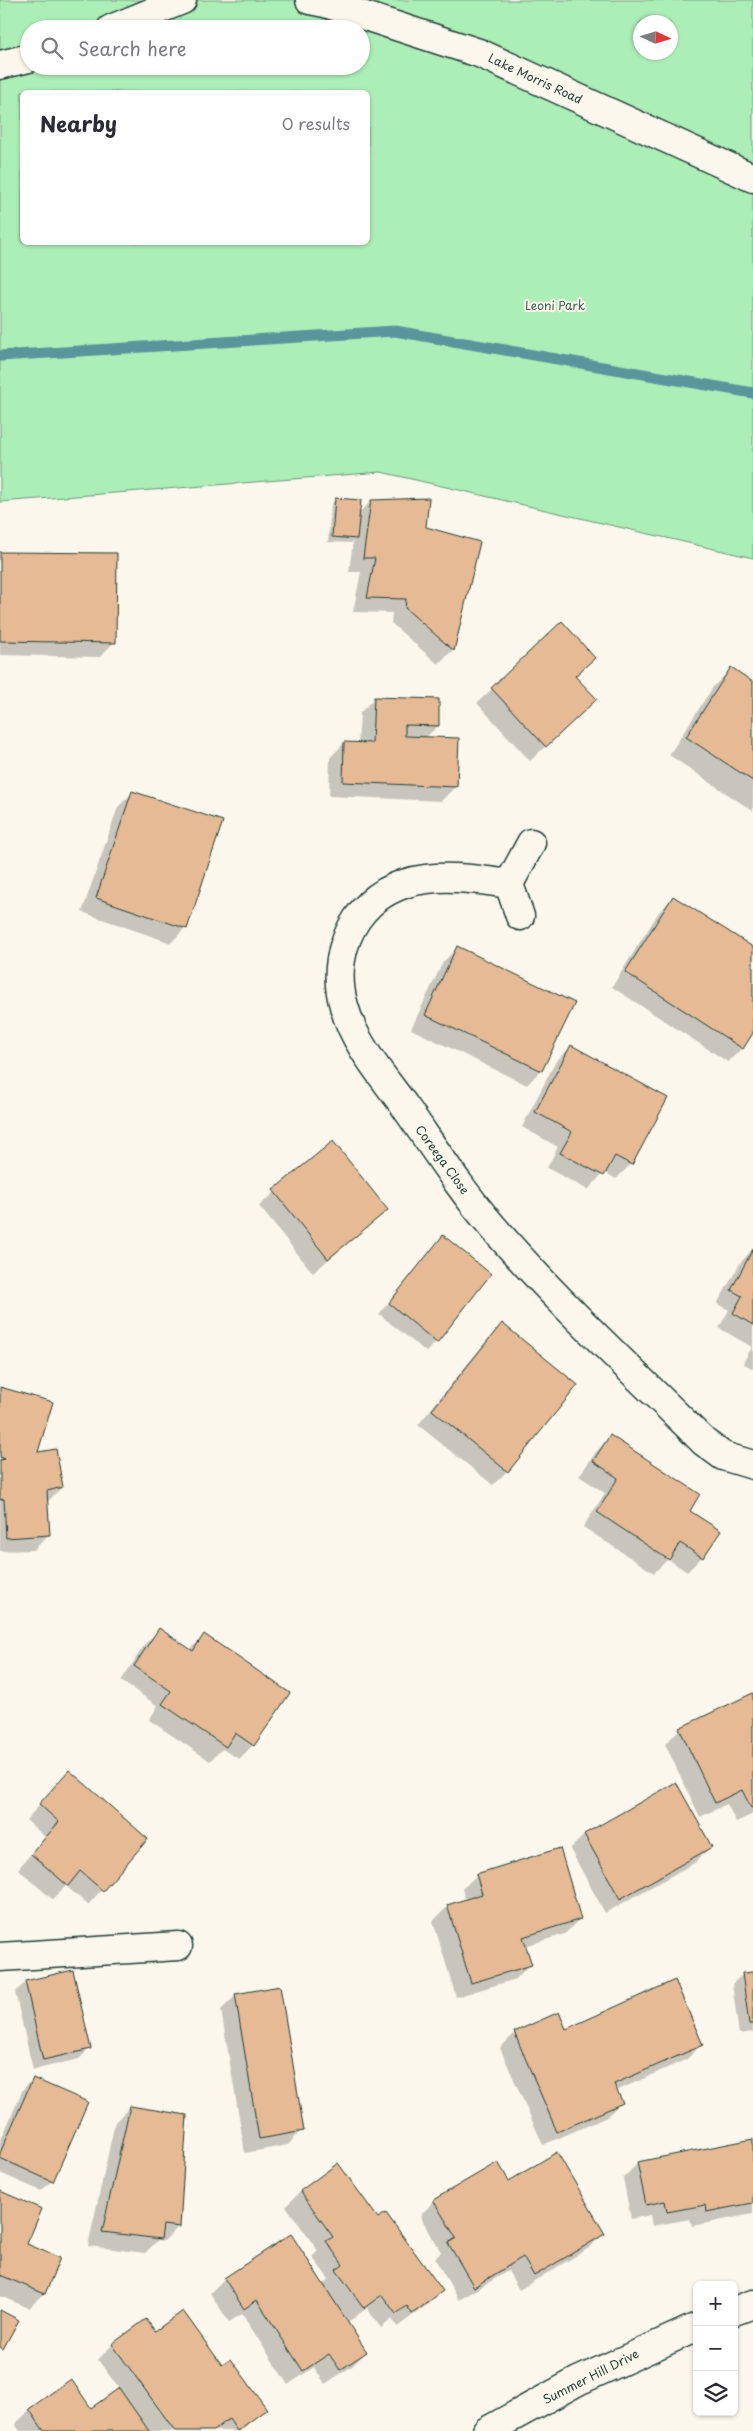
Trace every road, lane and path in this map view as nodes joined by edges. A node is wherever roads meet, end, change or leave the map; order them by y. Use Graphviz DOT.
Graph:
graph roads {
  1 [pos="182,0"];
  2 [pos="310,0"];
  3 [pos="133,20"];
  4 [pos="20,60"];
  5 [pos="0,65"];
  6 [pos="753,178"];
  7 [pos="531,843"];
  8 [pos="509,884"];
  9 [pos="520,916"];
  10 [pos="753,1465"];
  11 [pos="178,1946"];
  12 [pos="0,1957"];
  13 [pos="753,2304"];
  14 [pos="738,2310"];
  15 [pos="693,2329"];
  16 [pos="487,2431"];
  1 -- 3 [label="street"];
  2 -- 6 [label="street, Lake Morris Road"];
  4 -- 5 [label="street"];
  7 -- 8 [label="street"];
  8 -- 9 [label="street"];
  8 -- 10 [label="street, Coreega Close"];
  11 -- 12 [label="street"];
  13 -- 14 [label="street"];
  15 -- 16 [label="street, Summer Hill Drive"];
}
